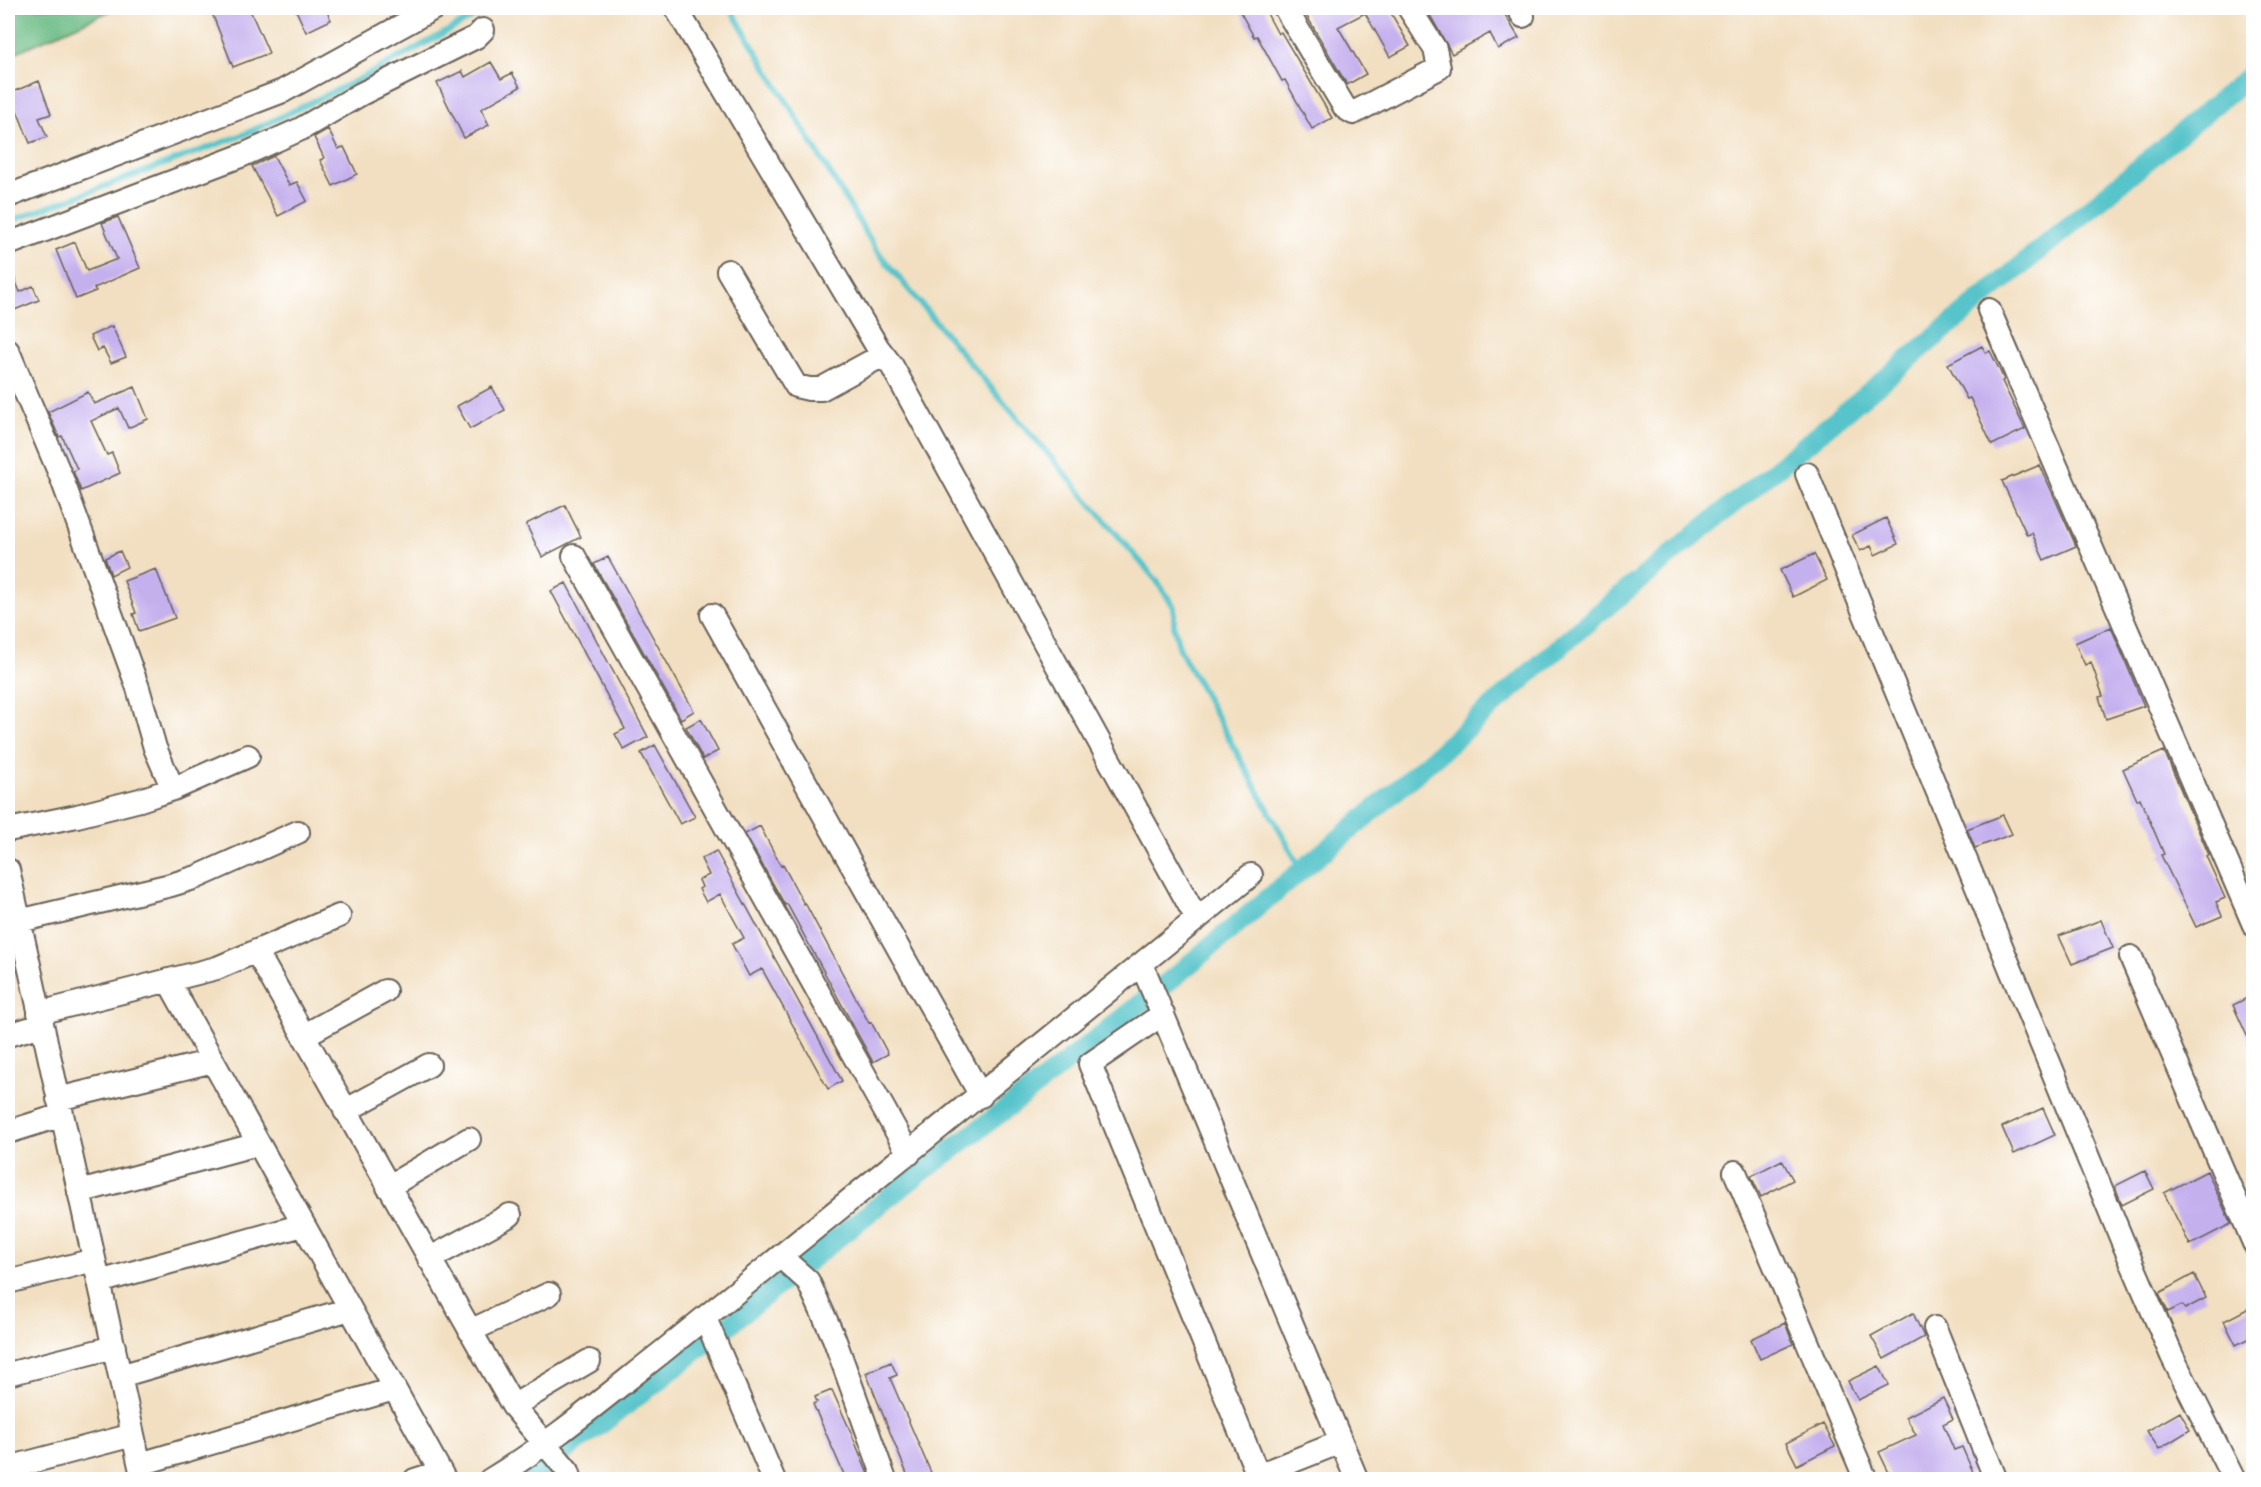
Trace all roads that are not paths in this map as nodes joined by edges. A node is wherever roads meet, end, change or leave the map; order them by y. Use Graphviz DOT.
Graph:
graph roads {
  1 [pos="434,8"];
  2 [pos="675,8"];
  3 [pos="1285,8"];
  4 [pos="1409,8"];
  5 [pos="483,30"];
  6 [pos="8,196"];
  7 [pos="8,244"];
  8 [pos="728,271"];
  9 [pos="1989,310"];
  10 [pos="8,351"];
  11 [pos="883,355"];
  12 [pos="1807,474"];
  13 [pos="574,556"];
  14 [pos="712,615"];
  15 [pos="248,756"];
  16 [pos="173,789"];
  17 [pos="8,830"];
  18 [pos="298,832"];
  19 [pos="8,870"];
  20 [pos="1251,875"];
  21 [pos="339,916"];
  22 [pos="1197,919"];
  23 [pos="2253,925"];
  24 [pos="16,932"];
  25 [pos="256,951"];
  26 [pos="2131,957"];
  27 [pos="1144,970"];
  28 [pos="168,980"];
  29 [pos="385,991"];
  30 [pos="1161,1010"];
  31 [pos="41,1019"];
  32 [pos="8,1035"];
  33 [pos="303,1036"];
  34 [pos="213,1061"];
  35 [pos="429,1065"];
  36 [pos="981,1096"];
  37 [pos="60,1107"];
  38 [pos="345,1111"];
  39 [pos="8,1132"];
  40 [pos="469,1139"];
  41 [pos="258,1144"];
  42 [pos="909,1154"];
  43 [pos="1734,1172"];
  44 [pos="387,1186"];
  45 [pos="79,1192"];
  46 [pos="510,1215"];
  47 [pos="303,1225"];
  48 [pos="2253,1243"];
  49 [pos="782,1258"];
  50 [pos="429,1259"];
  51 [pos="94,1260"];
  52 [pos="8,1282"];
  53 [pos="99,1282"];
  54 [pos="549,1294"];
  55 [pos="350,1309"];
  56 [pos="706,1319"];
  57 [pos="1935,1328"];
  58 [pos="470,1331"];
  59 [pos="114,1347"];
  60 [pos="589,1361"];
  61 [pos="8,1374"];
  62 [pos="120,1376"];
  63 [pos="394,1389"];
  64 [pos="513,1406"];
  65 [pos="133,1435"];
  66 [pos="1341,1442"];
  67 [pos="545,1444"];
  68 [pos="8,1468"];
  69 [pos="141,1472"];
  70 [pos="570,1475"];
  71 [pos="442,1476"];
  72 [pos="1259,1477"];
  73 [pos="415,1479"];
  74 [pos="490,1479"];
  75 [pos="774,1479"];
  76 [pos="885,1479"];
  77 [pos="1357,1479"];
  78 [pos="1866,1479"];
  79 [pos="1996,1479"];
  80 [pos="2234,1479"];
  1 -- 6 [label="street"];
  2 -- 11 [label="street"];
  3 -- 4 [label="street"];
  5 -- 7 [label="street"];
  8 -- 11 [label="street"];
  9 -- 23 [label="street"];
  10 -- 16 [label="street"];
  11 -- 22 [label="street"];
  12 -- 80 [label="street"];
  13 -- 42 [label="street"];
  14 -- 36 [label="street"];
  15 -- 16 [label="street"];
  16 -- 17 [label="street"];
  18 -- 24 [label="street"];
  19 -- 24 [label="street"];
  20 -- 22 [label="street"];
  21 -- 25 [label="street"];
  22 -- 27 [label="street"];
  24 -- 31 [label="street"];
  25 -- 28 [label="street"];
  25 -- 33 [label="street"];
  26 -- 48 [label="street"];
  27 -- 30 [label="street"];
  27 -- 36 [label="street"];
  28 -- 31 [label="street"];
  28 -- 34 [label="street"];
  29 -- 33 [label="street"];
  30 -- 66 [label="street"];
  30 -- 72 [label="street"];
  31 -- 32 [label="street"];
  31 -- 37 [label="street"];
  33 -- 38 [label="street"];
  34 -- 37 [label="street"];
  34 -- 41 [label="street"];
  35 -- 38 [label="street"];
  36 -- 42 [label="street"];
  37 -- 39 [label="street"];
  37 -- 45 [label="street"];
  38 -- 44 [label="street"];
  40 -- 44 [label="street"];
  41 -- 45 [label="street"];
  41 -- 47 [label="street"];
  42 -- 49 [label="street"];
  43 -- 78 [label="street"];
  44 -- 50 [label="street"];
  45 -- 51 [label="street"];
  46 -- 50 [label="street"];
  47 -- 53 [label="street"];
  47 -- 55 [label="street"];
  49 -- 56 [label="street"];
  49 -- 76 [label="street"];
  50 -- 58 [label="street"];
  51 -- 52 [label="street"];
  51 -- 53 [label="street"];
  53 -- 59 [label="street"];
  54 -- 58 [label="street"];
  55 -- 62 [label="street"];
  55 -- 63 [label="street"];
  56 -- 67 [label="street"];
  56 -- 75 [label="street"];
  57 -- 79 [label="street"];
  58 -- 64 [label="street"];
  59 -- 61 [label="street"];
  59 -- 62 [label="street"];
  60 -- 64 [label="street"];
  62 -- 65 [label="street"];
  63 -- 69 [label="street"];
  63 -- 71 [label="street"];
  64 -- 67 [label="street"];
  65 -- 68 [label="street"];
  65 -- 69 [label="street"];
  66 -- 72 [label="street"];
  66 -- 77 [label="street"];
  67 -- 70 [label="street"];
  67 -- 74 [label="street"];
  71 -- 73 [label="street"];
}
